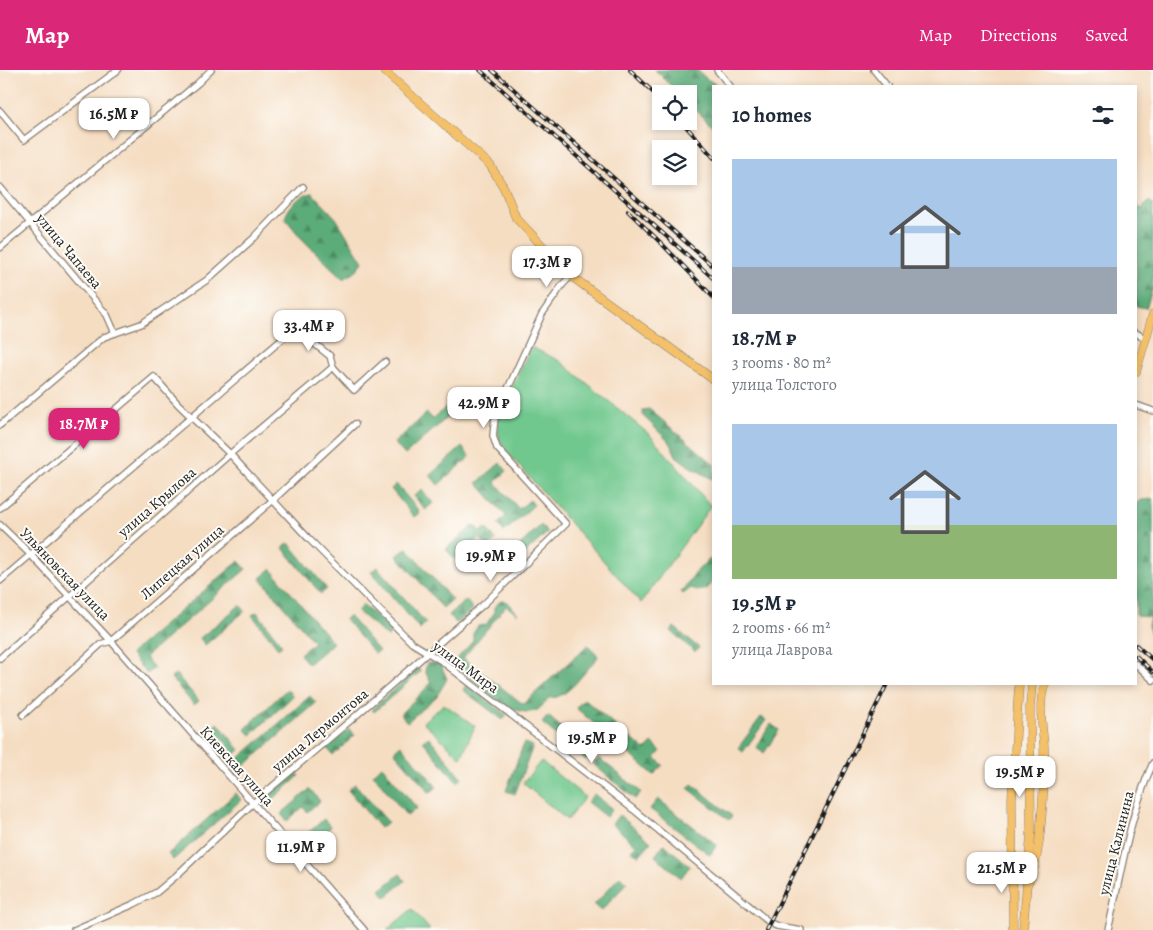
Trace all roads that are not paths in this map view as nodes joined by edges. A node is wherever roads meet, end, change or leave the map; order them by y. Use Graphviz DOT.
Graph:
graph roads {
  1 [pos="118,70"];
  2 [pos="211,70"];
  3 [pos="383,70"];
  4 [pos="717,70"];
  5 [pos="874,70"];
  6 [pos="729,85"];
  7 [pos="886,85"];
  8 [pos="0,111"];
  9 [pos="303,186"];
  10 [pos="0,187"];
  11 [pos="29,223"];
  12 [pos="0,248"];
  13 [pos="571,276"];
  14 [pos="1152,318"];
  15 [pos="116,333"];
  16 [pos="1137,334"];
  17 [pos="1146,339"];
  18 [pos="385,362"];
  19 [pos="333,367"];
  20 [pos="1137,369"];
  21 [pos="712,379"];
  22 [pos="1137,405"];
  23 [pos="1153,411"];
  24 [pos="192,416"];
  25 [pos="355,424"];
  26 [pos="0,425"];
  27 [pos="230,454"];
  28 [pos="273,500"];
  29 [pos="0,508"];
  30 [pos="0,525"];
  31 [pos="30,554"];
  32 [pos="0,581"];
  33 [pos="70,596"];
  34 [pos="111,641"];
  35 [pos="427,653"];
  36 [pos="0,658"];
  37 [pos="1137,665"];
  38 [pos="1153,680"];
  39 [pos="1019,685"];
  40 [pos="1032,685"];
  41 [pos="1045,685"];
  42 [pos="22,715"];
  43 [pos="1153,764"];
  44 [pos="253,803"];
  45 [pos="1029,856"];
  46 [pos="1013,858"];
  47 [pos="1026,886"];
  48 [pos="776,928"];
  49 [pos="74,930"];
  50 [pos="364,930"];
  51 [pos="801,930"];
  52 [pos="1013,930"];
  53 [pos="1023,930"];
  54 [pos="1108,930"];
  1 -- 8 [label="street"];
  2 -- 11 [label="street"];
  3 -- 13 [label="main road"];
  4 -- 6 [label="street"];
  5 -- 7 [label="street"];
  9 -- 15 [label="street"];
  10 -- 11 [label="street, улица Чапаева"];
  11 -- 12 [label="street"];
  11 -- 15 [label="street, улица Чапаева"];
  13 -- 21 [label="main road"];
  13 -- 35 [label="street, улица Лермонтова"];
  14 -- 17 [label="main road"];
  15 -- 26 [label="street"];
  16 -- 17 [label="street"];
  17 -- 20 [label="main road"];
  18 -- 19 [label="street"];
  19 -- 24 [label="street"];
  19 -- 27 [label="street, улица Крылова"];
  22 -- 23 [label="street"];
  24 -- 27 [label="street, улица Мира"];
  24 -- 29 [label="street, улица Мира"];
  24 -- 31 [label="street"];
  25 -- 28 [label="street, Липецкая улица"];
  27 -- 28 [label="street, улица Мира"];
  27 -- 33 [label="street, улица Крылова"];
  28 -- 34 [label="street, Липецкая улица"];
  28 -- 35 [label="street, улица Мира"];
  30 -- 31 [label="street, Ульяновская улица"];
  31 -- 32 [label="street"];
  31 -- 33 [label="street, Ульяновская улица"];
  33 -- 34 [label="street, Ульяновская улица"];
  33 -- 36 [label="street, улица Крылова"];
  34 -- 42 [label="street, Липецкая улица"];
  34 -- 44 [label="street, Киевская улица"];
  35 -- 44 [label="street, улица Лермонтова"];
  35 -- 48 [label="street, улица Мира"];
  37 -- 38 [label="street"];
  39 -- 46 [label="main road"];
  40 -- 45 [label="main road"];
  41 -- 47 [label="main road"];
  43 -- 54 [label="street, улица Калинина"];
  44 -- 49 [label="street, улица Лермонтова"];
  44 -- 50 [label="street, Киевская улица"];
  45 -- 46 [label="main road"];
  45 -- 47 [label="main road"];
  46 -- 52 [label="main road"];
  47 -- 53 [label="main road"];
  48 -- 51 [label="street, улица Мира"];
}
